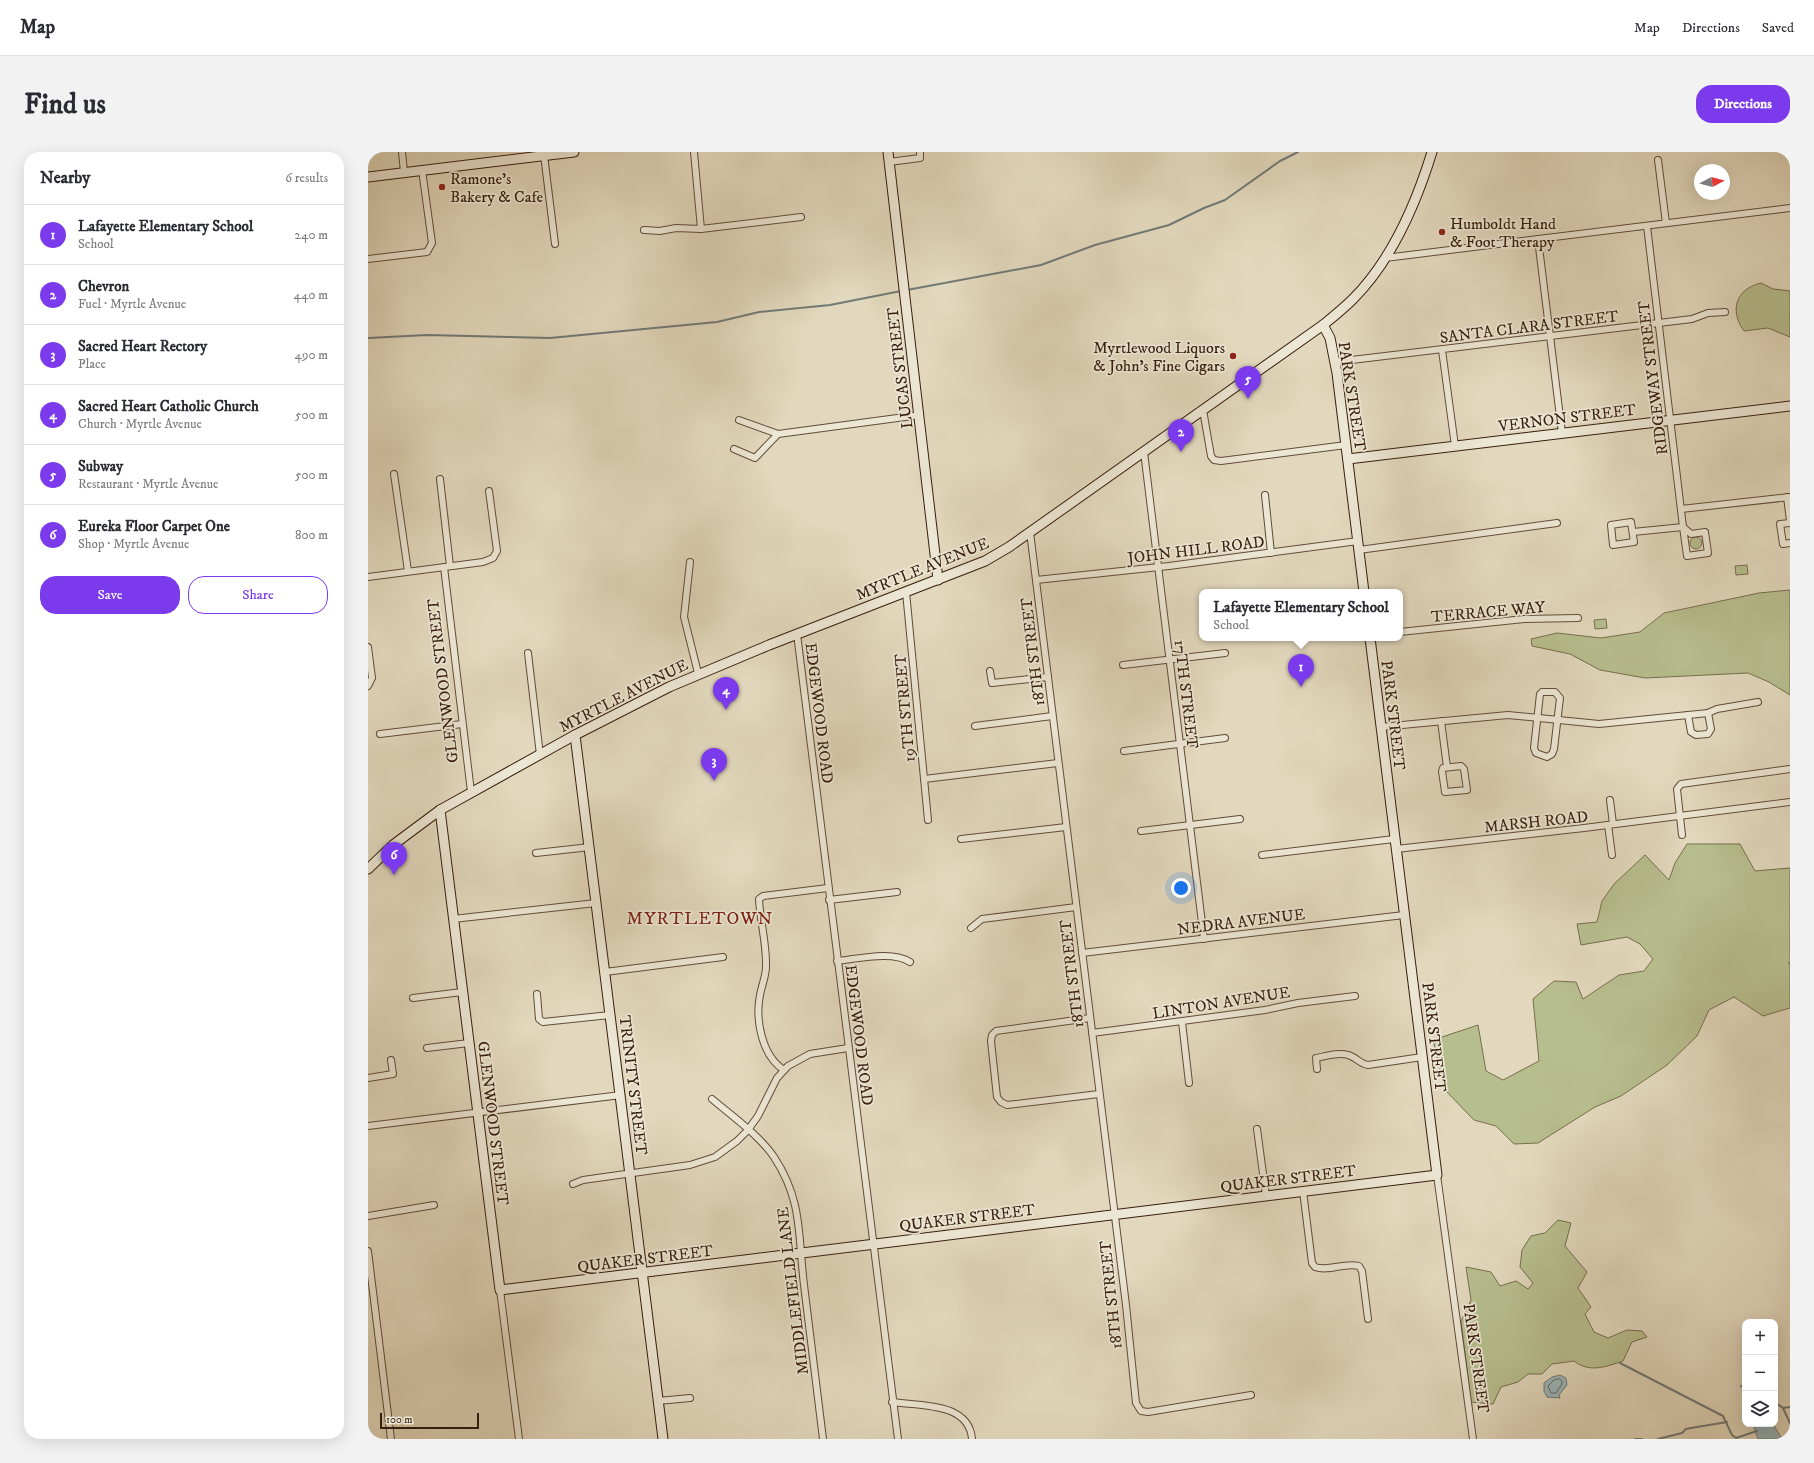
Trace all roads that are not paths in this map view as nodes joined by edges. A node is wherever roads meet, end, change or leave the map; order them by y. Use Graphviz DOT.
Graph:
graph roads {
  1 [pos="402,152"];
  2 [pos="574,152"];
  3 [pos="694,152"];
  4 [pos="888,152"];
  5 [pos="920,152"];
  6 [pos="1432,152"];
  7 [pos="544,155"];
  8 [pos="1658,160"];
  9 [pos="889,162"];
  10 [pos="422,170"];
  11 [pos="404,172"];
  12 [pos="368,177"];
  13 [pos="1790,208"];
  14 [pos="801,217"];
  15 [pos="1666,224"];
  16 [pos="1647,226"];
  17 [pos="701,229"];
  18 [pos="644,230"];
  19 [pos="1538,239"];
  20 [pos="555,244"];
  21 [pos="1385,258"];
  22 [pos="368,259"];
  23 [pos="1725,312"];
  24 [pos="1659,323"];
  25 [pos="1323,325"];
  26 [pos="1550,336"];
  27 [pos="1442,350"];
  28 [pos="1336,362"];
  29 [pos="1790,406"];
  30 [pos="1203,410"];
  31 [pos="920,415"];
  32 [pos="739,420"];
  33 [pos="1671,420"];
  34 [pos="1562,433"];
  35 [pos="778,434"];
  36 [pos="1346,445"];
  37 [pos="1455,446"];
  38 [pos="734,449"];
  39 [pos="1144,452"];
  40 [pos="1348,459"];
  41 [pos="394,474"];
  42 [pos="440,479"];
  43 [pos="490,491"];
  44 [pos="1265,495"];
  45 [pos="1789,497"];
  46 [pos="1681,509"];
  47 [pos="1790,522"];
  48 [pos="1557,523"];
  49 [pos="1683,527"];
  50 [pos="1030,532"];
  51 [pos="1633,532"];
  52 [pos="1790,543"];
  53 [pos="1358,546"];
  54 [pos="1271,553"];
  55 [pos="690,562"];
  56 [pos="447,567"];
  57 [pos="1158,567"];
  58 [pos="408,572"];
  59 [pos="368,577"];
  60 [pos="938,580"];
  61 [pos="1036,580"];
  62 [pos="1364,589"];
  63 [pos="906,592"];
  64 [pos="1578,618"];
  65 [pos="1403,632"];
  66 [pos="797,634"];
  67 [pos="1370,641"];
  68 [pos="368,647"];
  69 [pos="528,653"];
  70 [pos="1224,653"];
  71 [pos="1170,659"];
  72 [pos="1123,665"];
  73 [pos="990,671"];
  74 [pos="698,673"];
  75 [pos="1048,677"];
  76 [pos="368,686"];
  77 [pos="1758,702"];
  78 [pos="1708,713"];
  79 [pos="1688,715"];
  80 [pos="1052,716"];
  81 [pos="1538,718"];
  82 [pos="1558,720"];
  83 [pos="1441,721"];
  84 [pos="462,724"];
  85 [pos="975,726"];
  86 [pos="1381,728"];
  87 [pos="380,734"];
  88 [pos="575,735"];
  89 [pos="1225,738"];
  90 [pos="1180,743"];
  91 [pos="1124,751"];
  92 [pos="540,754"];
  93 [pos="1058,762"];
  94 [pos="1447,767"];
  95 [pos="1790,769"];
  96 [pos="924,779"];
  97 [pos="471,792"];
  98 [pos="1610,800"];
  99 [pos="1790,802"];
  100 [pos="440,810"];
  101 [pos="1679,815"];
  102 [pos="1240,819"];
  103 [pos="928,820"];
  104 [pos="1191,824"];
  105 [pos="1611,825"];
  106 [pos="1066,827"];
  107 [pos="1141,831"];
  108 [pos="1682,835"];
  109 [pos="961,839"];
  110 [pos="1394,839"];
  111 [pos="590,847"];
  112 [pos="1396,849"];
  113 [pos="536,853"];
  114 [pos="1612,854"];
  115 [pos="1262,855"];
  116 [pos="368,869"];
  117 [pos="828,888"];
  118 [pos="897,892"];
  119 [pos="829,900"];
  120 [pos="596,903"];
  121 [pos="1076,907"];
  122 [pos="1404,915"];
  123 [pos="453,919"];
  124 [pos="971,928"];
  125 [pos="1204,939"];
  126 [pos="1082,953"];
  127 [pos="723,958"];
  128 [pos="837,961"];
  129 [pos="910,962"];
  130 [pos="605,972"];
  131 [pos="462,992"];
  132 [pos="538,994"];
  133 [pos="1354,996"];
  134 [pos="413,998"];
  135 [pos="610,1015"];
  136 [pos="1090,1018"];
  137 [pos="1182,1022"];
  138 [pos="1092,1033"];
  139 [pos="469,1043"];
  140 [pos="427,1048"];
  141 [pos="848,1048"];
  142 [pos="1422,1057"];
  143 [pos="391,1060"];
  144 [pos="1317,1069"];
  145 [pos="784,1070"];
  146 [pos="368,1078"];
  147 [pos="1189,1083"];
  148 [pos="1099,1094"];
  149 [pos="621,1095"];
  150 [pos="712,1099"];
  151 [pos="478,1113"];
  152 [pos="368,1126"];
  153 [pos="1257,1129"];
  154 [pos="748,1130"];
  155 [pos="630,1173"];
  156 [pos="1437,1174"];
  157 [pos="573,1184"];
  158 [pos="1303,1191"];
  159 [pos="1266,1196"];
  160 [pos="434,1205"];
  161 [pos="1114,1214"];
  162 [pos="368,1216"];
  163 [pos="873,1244"];
  164 [pos="368,1251"];
  165 [pos="801,1254"];
  166 [pos="643,1273"];
  167 [pos="500,1290"];
  168 [pos="371,1303"];
  169 [pos="1368,1319"];
  170 [pos="1251,1395"];
  171 [pos="690,1398"];
  172 [pos="658,1401"];
  173 [pos="892,1402"];
  174 [pos="391,1439"];
  175 [pos="519,1439"];
  176 [pos="663,1439"];
  177 [pos="823,1439"];
  178 [pos="898,1439"];
  179 [pos="972,1439"];
  180 [pos="1473,1439"];
  1 -- 11 [label="street"];
  2 -- 7 [label="street"];
  3 -- 17 [label="street"];
  4 -- 9 [label="street, LUCAS STREET"];
  5 -- 9 [label="street"];
  6 -- 21 [label="street, MYRTLE AVENUE"];
  7 -- 10 [label="street"];
  7 -- 20 [label="street"];
  8 -- 15 [label="street"];
  9 -- 31 [label="street, LUCAS STREET"];
  10 -- 11 [label="street"];
  10 -- 22 [label="street"];
  11 -- 12 [label="street"];
  13 -- 15 [label="street"];
  14 -- 17 [label="street"];
  15 -- 16 [label="street"];
  16 -- 19 [label="street"];
  16 -- 24 [label="street, RIDGEWAY STREET"];
  17 -- 18 [label="street"];
  19 -- 21 [label="street"];
  19 -- 26 [label="street"];
  21 -- 25 [label="street, MYRTLE AVENUE"];
  23 -- 24 [label="street, SANTA CLARA STREET"];
  24 -- 26 [label="street, SANTA CLARA STREET"];
  24 -- 33 [label="street, RIDGEWAY STREET"];
  25 -- 28 [label="street, PARK STREET"];
  25 -- 30 [label="street, MYRTLE AVENUE"];
  26 -- 27 [label="street, SANTA CLARA STREET"];
  26 -- 34 [label="street"];
  27 -- 28 [label="street, SANTA CLARA STREET"];
  27 -- 37 [label="street"];
  28 -- 36 [label="street, PARK STREET"];
  29 -- 33 [label="street, VERNON STREET"];
  30 -- 36 [label="street"];
  30 -- 39 [label="street, MYRTLE AVENUE"];
  31 -- 35 [label="street"];
  31 -- 60 [label="street, LUCAS STREET"];
  32 -- 35 [label="street"];
  33 -- 34 [label="street, VERNON STREET"];
  33 -- 46 [label="street, RIDGEWAY STREET"];
  34 -- 37 [label="street, VERNON STREET"];
  35 -- 38 [label="street"];
  36 -- 40 [label="street, PARK STREET"];
  37 -- 40 [label="street, VERNON STREET"];
  39 -- 50 [label="street, MYRTLE AVENUE"];
  39 -- 57 [label="street, 17TH STREET"];
  40 -- 53 [label="street, PARK STREET"];
  41 -- 58 [label="street"];
  42 -- 56 [label="street, GLENWOOD STREET"];
  43 -- 56 [label="street"];
  44 -- 54 [label="street"];
  45 -- 46 [label="street"];
  45 -- 47 [label="street"];
  46 -- 49 [label="street, RIDGEWAY STREET"];
  47 -- 52 [label="street"];
  48 -- 53 [label="street, JOHN HILL ROAD"];
  49 -- 49 [label="street, RIDGEWAY STREET"];
  49 -- 51 [label="street"];
  50 -- 60 [label="street, MYRTLE AVENUE"];
  50 -- 61 [label="street, 18TH STREET"];
  51 -- 51 [label="street"];
  53 -- 54 [label="street, JOHN HILL ROAD"];
  53 -- 62 [label="street, PARK STREET"];
  54 -- 57 [label="street, JOHN HILL ROAD"];
  55 -- 74 [label="street"];
  56 -- 58 [label="street"];
  56 -- 84 [label="street, GLENWOOD STREET"];
  57 -- 61 [label="street, JOHN HILL ROAD"];
  57 -- 71 [label="street, 17TH STREET"];
  58 -- 59 [label="street"];
  60 -- 63 [label="street, MYRTLE AVENUE"];
  61 -- 75 [label="street, 18TH STREET"];
  63 -- 66 [label="street, MYRTLE AVENUE"];
  63 -- 96 [label="street, 19TH STREET"];
  64 -- 65 [label="street, TERRACE WAY"];
  66 -- 74 [label="street, MYRTLE AVENUE"];
  66 -- 117 [label="street, EDGEWOOD ROAD"];
  67 -- 86 [label="street, PARK STREET"];
  68 -- 76 [label="street"];
  69 -- 92 [label="street"];
  70 -- 71 [label="street"];
  71 -- 72 [label="street"];
  71 -- 90 [label="street, 17TH STREET"];
  73 -- 75 [label="street"];
  74 -- 88 [label="street, MYRTLE AVENUE"];
  75 -- 80 [label="street, 18TH STREET"];
  77 -- 78 [label="street"];
  78 -- 79 [label="street"];
  78 -- 79 [label="street"];
  79 -- 82 [label="street"];
  80 -- 85 [label="street"];
  80 -- 93 [label="street, 18TH STREET"];
  81 -- 82 [label="street"];
  81 -- 82 [label="street"];
  81 -- 82 [label="street"];
  81 -- 83 [label="street"];
  83 -- 86 [label="street"];
  83 -- 94 [label="street"];
  84 -- 87 [label="street"];
  84 -- 97 [label="street, GLENWOOD STREET"];
  86 -- 110 [label="street, PARK STREET"];
  88 -- 92 [label="street, MYRTLE AVENUE"];
  88 -- 111 [label="street, TRINITY STREET"];
  89 -- 90 [label="street"];
  90 -- 91 [label="street"];
  90 -- 104 [label="street, 17TH STREET"];
  92 -- 97 [label="street, MYRTLE AVENUE"];
  93 -- 96 [label="street"];
  93 -- 106 [label="street, 18TH STREET"];
  94 -- 94 [label="street"];
  95 -- 101 [label="street"];
  96 -- 103 [label="street, 19TH STREET"];
  97 -- 100 [label="street, MYRTLE AVENUE"];
  98 -- 105 [label="street"];
  99 -- 101 [label="street, MARSH ROAD"];
  100 -- 116 [label="street, MYRTLE AVENUE"];
  100 -- 123 [label="street, GLENWOOD STREET"];
  101 -- 105 [label="street, MARSH ROAD"];
  101 -- 108 [label="street"];
  102 -- 104 [label="street"];
  104 -- 107 [label="street"];
  104 -- 125 [label="street, 17TH STREET"];
  105 -- 112 [label="street, MARSH ROAD"];
  105 -- 114 [label="street"];
  106 -- 109 [label="street"];
  106 -- 121 [label="street, 18TH STREET"];
  110 -- 112 [label="street, PARK STREET"];
  110 -- 115 [label="street"];
  111 -- 113 [label="street"];
  111 -- 120 [label="street, TRINITY STREET"];
  112 -- 122 [label="street, PARK STREET"];
  117 -- 119 [label="street, EDGEWOOD ROAD"];
  117 -- 145 [label="street"];
  118 -- 119 [label="street"];
  119 -- 128 [label="street, EDGEWOOD ROAD"];
  120 -- 123 [label="street"];
  120 -- 130 [label="street, TRINITY STREET"];
  121 -- 124 [label="street"];
  121 -- 126 [label="street, 18TH STREET"];
  122 -- 125 [label="street, NEDRA AVENUE"];
  122 -- 142 [label="street, PARK STREET"];
  123 -- 131 [label="street, GLENWOOD STREET"];
  125 -- 126 [label="street, NEDRA AVENUE"];
  126 -- 136 [label="street, 18TH STREET"];
  127 -- 130 [label="street"];
  128 -- 129 [label="street"];
  128 -- 141 [label="street, EDGEWOOD ROAD"];
  130 -- 135 [label="street, TRINITY STREET"];
  131 -- 134 [label="street"];
  131 -- 139 [label="street, GLENWOOD STREET"];
  132 -- 135 [label="street"];
  133 -- 137 [label="street, LINTON AVENUE"];
  135 -- 149 [label="street, TRINITY STREET"];
  136 -- 138 [label="street, 18TH STREET"];
  136 -- 148 [label="street"];
  137 -- 138 [label="street, LINTON AVENUE"];
  137 -- 147 [label="street"];
  138 -- 148 [label="street, 18TH STREET"];
  139 -- 140 [label="street"];
  139 -- 151 [label="street, GLENWOOD STREET"];
  141 -- 145 [label="street"];
  141 -- 163 [label="street, EDGEWOOD ROAD"];
  142 -- 144 [label="street"];
  142 -- 156 [label="street, PARK STREET"];
  143 -- 146 [label="street"];
  145 -- 154 [label="street"];
  148 -- 161 [label="street, 18TH STREET"];
  149 -- 151 [label="street"];
  149 -- 155 [label="street, TRINITY STREET"];
  150 -- 154 [label="street, MIDDLEFIELD LANE"];
  151 -- 152 [label="street"];
  151 -- 167 [label="street, GLENWOOD STREET"];
  153 -- 159 [label="street"];
  154 -- 155 [label="street"];
  154 -- 165 [label="street, MIDDLEFIELD LANE"];
  155 -- 157 [label="street"];
  155 -- 166 [label="street, TRINITY STREET"];
  156 -- 158 [label="street, QUAKER STREET"];
  156 -- 180 [label="street, PARK STREET"];
  158 -- 159 [label="street, QUAKER STREET"];
  158 -- 169 [label="street"];
  159 -- 161 [label="street, QUAKER STREET"];
  160 -- 162 [label="street"];
  161 -- 163 [label="street, QUAKER STREET"];
  161 -- 170 [label="street, 18TH STREET"];
  163 -- 165 [label="street, QUAKER STREET"];
  163 -- 173 [label="street, EDGEWOOD ROAD"];
  164 -- 168 [label="street"];
  165 -- 166 [label="street, QUAKER STREET"];
  165 -- 177 [label="street, MIDDLEFIELD LANE"];
  166 -- 167 [label="street, QUAKER STREET"];
  166 -- 172 [label="street, TRINITY STREET"];
  167 -- 175 [label="street, GLENWOOD STREET"];
  168 -- 174 [label="street"];
  171 -- 172 [label="street"];
  172 -- 176 [label="street, TRINITY STREET"];
  173 -- 178 [label="street, EDGEWOOD ROAD"];
  173 -- 179 [label="street"];
}
